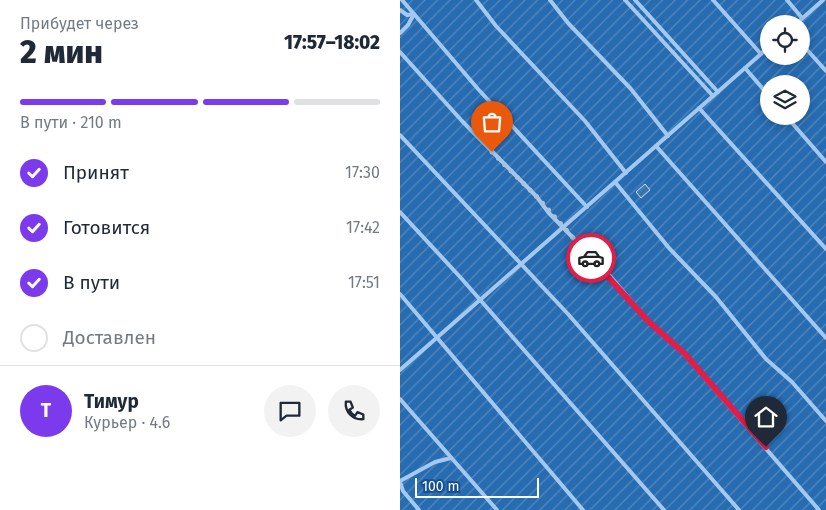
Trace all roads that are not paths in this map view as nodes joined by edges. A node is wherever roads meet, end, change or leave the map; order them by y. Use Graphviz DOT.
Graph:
graph roads {
  1 [pos="402,0"];
  2 [pos="476,0"];
  3 [pos="550,0"];
  4 [pos="625,0"];
  5 [pos="635,0"];
  6 [pos="713,0"];
  7 [pos="786,0"];
  8 [pos="823,0"];
  9 [pos="400,10"];
  10 [pos="414,14"];
  11 [pos="799,15"];
  12 [pos="806,15"];
  13 [pos="400,33"];
  14 [pos="400,52"];
  15 [pos="760,53"];
  16 [pos="810,53"];
  17 [pos="760,55"];
  18 [pos="745,68"];
  19 [pos="826,71"];
  20 [pos="760,86"];
  21 [pos="718,92"];
  22 [pos="713,96"];
  23 [pos="700,108"];
  24 [pos="794,125"];
  25 [pos="400,136"];
  26 [pos="668,136"];
  27 [pos="656,146"];
  28 [pos="826,162"];
  29 [pos="626,173"];
  30 [pos="615,182"];
  31 [pos="587,207"];
  32 [pos="400,212"];
  33 [pos="564,227"];
  34 [pos="826,249"];
  35 [pos="521,266"];
  36 [pos="400,294"];
  37 [pos="480,301"];
  38 [pos="438,337"];
  39 [pos="826,338"];
  40 [pos="400,370"];
  41 [pos="400,399"];
  42 [pos="826,421"];
  43 [pos="451,458"];
  44 [pos="400,481"];
  45 [pos="419,510"];
  46 [pos="497,510"];
  47 [pos="583,510"];
  48 [pos="664,510"];
  49 [pos="738,510"];
  50 [pos="820,510"];
  1 -- 10 [label="lane"];
  2 -- 29 [label="lane"];
  3 -- 26 [label="lane"];
  4 -- 22 [label="lane"];
  5 -- 21 [label="lane"];
  6 -- 15 [label="lane"];
  7 -- 11 [label="lane"];
  8 -- 12 [label="lane"];
  9 -- 10 [label="lane"];
  10 -- 13 [label="lane"];
  10 -- 31 [label="lane"];
  14 -- 33 [label="lane"];
  16 -- 19 [label="lane"];
  17 -- 18 [label="lane"];
  18 -- 20 [label="lane"];
  18 -- 21 [label="lane"];
  21 -- 22 [label="lane"];
  22 -- 23 [label="lane"];
  23 -- 26 [label="lane"];
  23 -- 34 [label="lane"];
  24 -- 28 [label="lane"];
  25 -- 35 [label="lane"];
  26 -- 27 [label="lane"];
  27 -- 29 [label="lane"];
  27 -- 39 [label="lane"];
  29 -- 30 [label="lane"];
  30 -- 31 [label="lane"];
  30 -- 42 [label="lane"];
  31 -- 33 [label="lane"];
  32 -- 37 [label="lane"];
  33 -- 35 [label="lane"];
  33 -- 50 [label="lane"];
  35 -- 37 [label="lane"];
  35 -- 49 [label="lane"];
  36 -- 38 [label="lane"];
  37 -- 38 [label="lane"];
  37 -- 48 [label="lane"];
  38 -- 40 [label="lane"];
  38 -- 47 [label="lane"];
  41 -- 43 [label="lane"];
  43 -- 44 [label="lane"];
  43 -- 46 [label="lane"];
  44 -- 45 [label="lane"];
}
